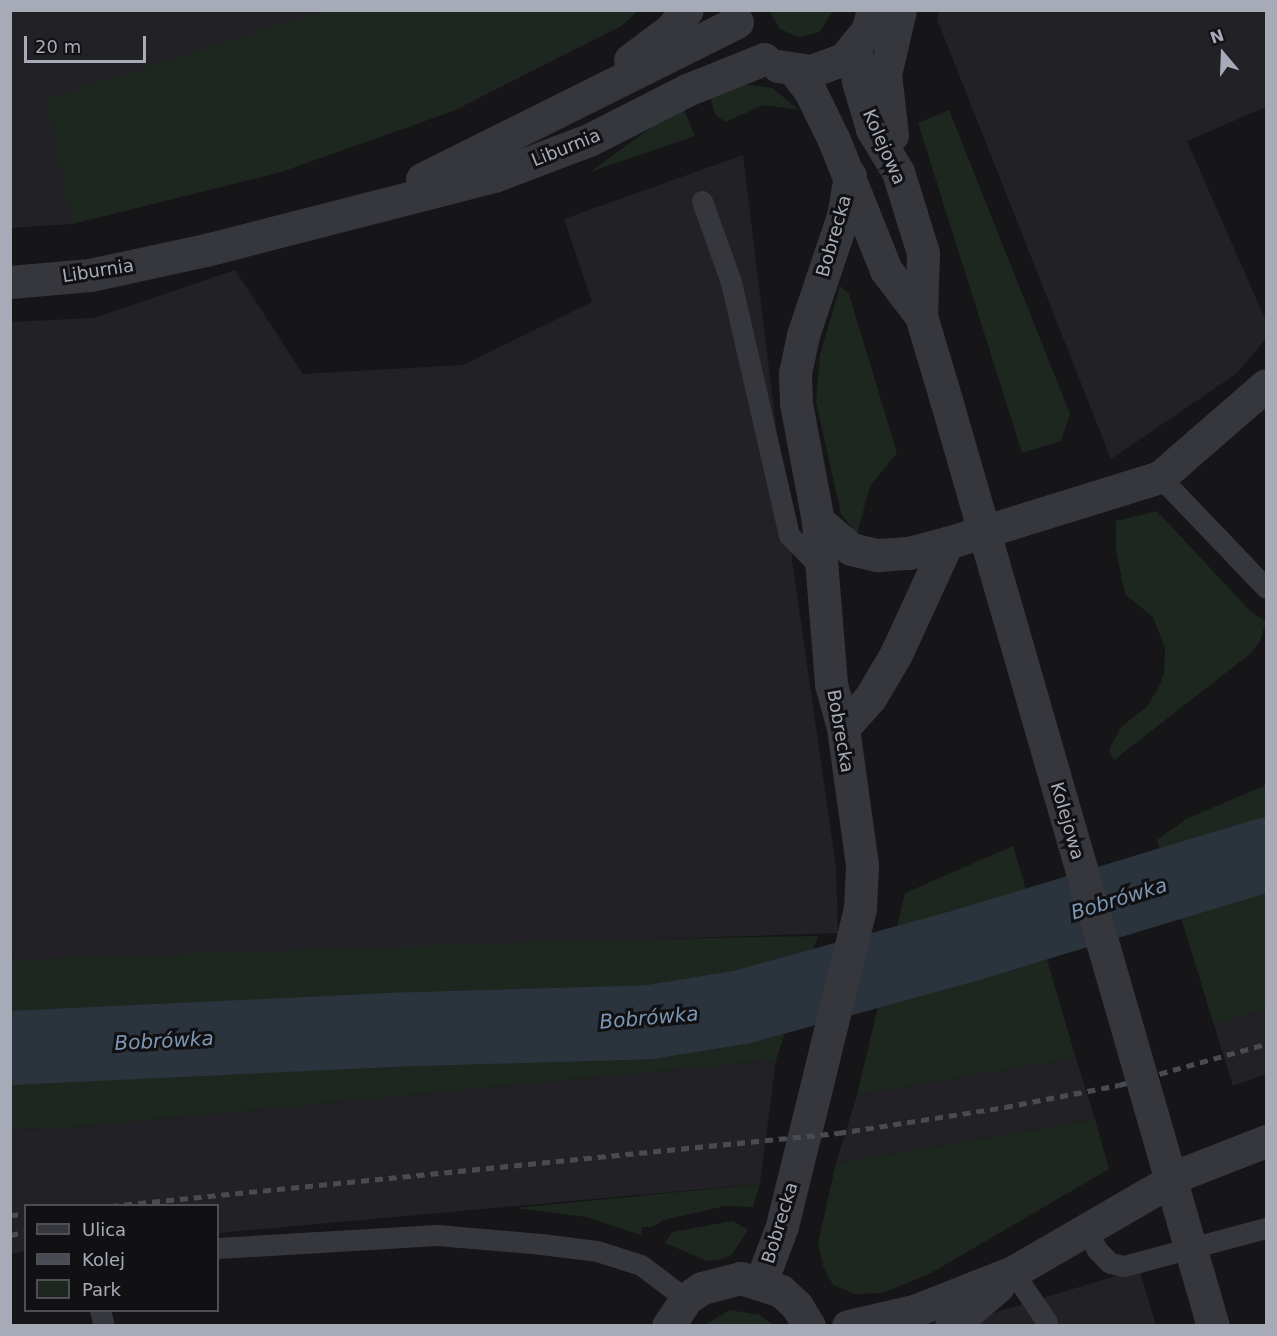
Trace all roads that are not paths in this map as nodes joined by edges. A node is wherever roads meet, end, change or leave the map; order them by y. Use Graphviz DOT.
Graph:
graph roads {
  1 [pos="687,10"];
  2 [pos="873,10"];
  3 [pos="900,10"];
  4 [pos="737,16"];
  5 [pos="856,48"];
  6 [pos="764,59"];
  7 [pos="795,71"];
  8 [pos="565,106"];
  9 [pos="898,172"];
  10 [pos="850,176"];
  11 [pos="702,201"];
  12 [pos="358,209"];
  13 [pos="10,282"];
  14 [pos="921,316"];
  15 [pos="1266,385"];
  16 [pos="1160,477"];
  17 [pos="818,522"];
  18 [pos="947,543"];
  19 [pos="822,569"];
  20 [pos="1266,588"];
  21 [pos="843,728"];
  22 [pos="1266,1141"];
  23 [pos="1085,1228"];
  24 [pos="1266,1228"];
  25 [pos="219,1248"];
  26 [pos="1013,1272"];
  27 [pos="761,1282"];
  28 [pos="686,1299"];
  29 [pos="1047,1322"];
  30 [pos="668,1326"];
  31 [pos="809,1326"];
  32 [pos="848,1326"];
  33 [pos="951,1326"];
  34 [pos="1212,1326"];
  1 -- 8 [label="street"];
  2 -- 5 [label="street"];
  3 -- 9 [label="street"];
  4 -- 6 [label="street"];
  4 -- 8 [label="street, Liburnia"];
  5 -- 7 [label="street"];
  5 -- 9 [label="street, Kolejowa"];
  6 -- 7 [label="street"];
  6 -- 12 [label="street, Liburnia"];
  7 -- 10 [label="street, Kolejowa"];
  8 -- 12 [label="street, Liburnia"];
  9 -- 14 [label="street, Kolejowa"];
  10 -- 14 [label="street, Kolejowa"];
  10 -- 17 [label="street, Bobrecka"];
  11 -- 19 [label="lane"];
  12 -- 13 [label="street, Liburnia"];
  14 -- 34 [label="street, Kolejowa, bridge"];
  15 -- 16 [label="street"];
  16 -- 18 [label="street"];
  16 -- 20 [label="lane"];
  17 -- 18 [label="street"];
  17 -- 19 [label="street, Bobrecka"];
  18 -- 21 [label="street"];
  19 -- 21 [label="street, Bobrecka"];
  21 -- 27 [label="street, Bobrecka"];
  22 -- 23 [label="street"];
  23 -- 24 [label="lane"];
  23 -- 26 [label="street"];
  25 -- 28 [label="lane"];
  26 -- 29 [label="lane"];
  26 -- 32 [label="street"];
  26 -- 33 [label="street"];
  27 -- 28 [label="street"];
  27 -- 31 [label="street"];
  28 -- 30 [label="street"];
}
